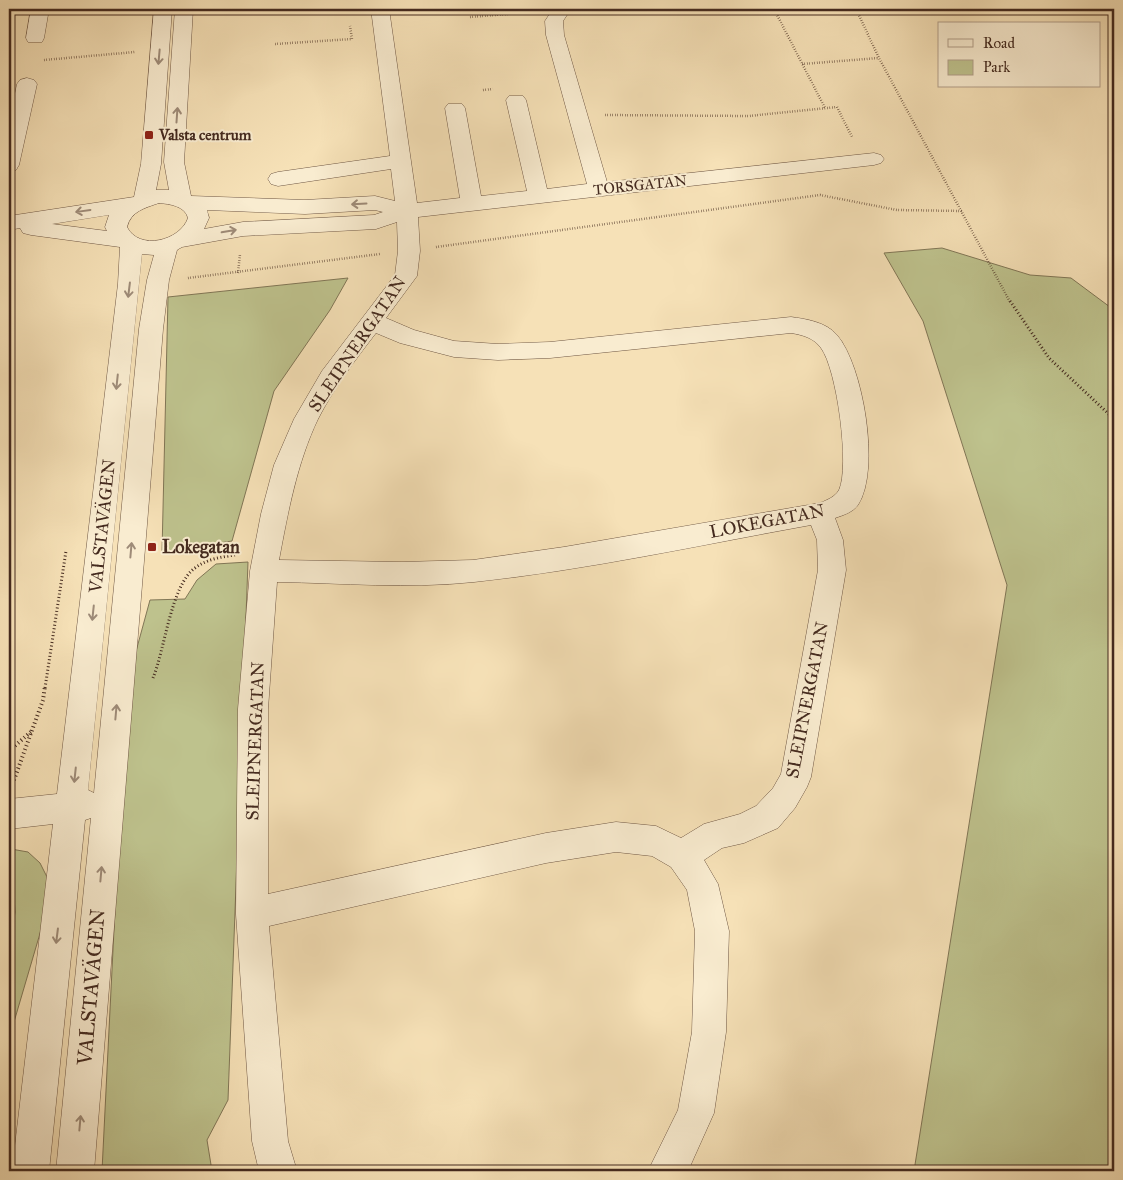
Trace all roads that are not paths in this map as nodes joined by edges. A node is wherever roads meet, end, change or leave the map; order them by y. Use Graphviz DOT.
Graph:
graph roads {
  1 [pos="40,9"];
  2 [pos="163,9"];
  3 [pos="184,9"];
  4 [pos="380,9"];
  5 [pos="562,9"];
  6 [pos="35,38"];
  7 [pos="27,84"];
  8 [pos="509,94"];
  9 [pos="455,108"];
  10 [pos="869,160"];
  11 [pos="401,161"];
  12 [pos="9,165"];
  13 [pos="278,179"];
  14 [pos="599,190"];
  15 [pos="539,197"];
  16 [pos="186,201"];
  17 [pos="138,202"];
  18 [pos="472,204"];
  19 [pos="407,212"];
  20 [pos="9,224"];
  21 [pos="126,243"];
  22 [pos="174,243"];
  23 [pos="371,321"];
  24 [pos="820,513"];
  25 [pos="265,562"];
  26 [pos="107,803"];
  27 [pos="72,806"];
  28 [pos="9,814"];
  29 [pos="682,856"];
  30 [pos="252,914"];
  31 [pos="30,1171"];
  32 [pos="75,1171"];
  33 [pos="278,1171"];
  34 [pos="667,1171"];
  1 -- 6 [label="street"];
  2 -- 17 [label="street, VALSTAVÄGEN, one-way"];
  16 -- 3 [label="street, VALSTAVÄGEN, one-way"];
  4 -- 11 [label="street, SLEIPNERGATAN"];
  5 -- 14 [label="street"];
  7 -- 12 [label="street"];
  8 -- 15 [label="street"];
  9 -- 18 [label="street"];
  10 -- 14 [label="street, TORSGATAN"];
  11 -- 13 [label="street"];
  11 -- 19 [label="street, SLEIPNERGATAN"];
  14 -- 15 [label="street, TORSGATAN"];
  15 -- 18 [label="street, TORSGATAN"];
  16 -- 17 [label="street"];
  19 -- 16 [label="street, TORSGATAN, one-way"];
  16 -- 22 [label="street, VALSTAVÄGEN"];
  17 -- 20 [label="street, one-way"];
  17 -- 21 [label="street, VALSTAVÄGEN"];
  18 -- 19 [label="street, TORSGATAN"];
  22 -- 19 [label="street, TORSGATAN, one-way"];
  19 -- 23 [label="street, SLEIPNERGATAN"];
  20 -- 21 [label="street"];
  21 -- 22 [label="street"];
  21 -- 27 [label="street, VALSTAVÄGEN, one-way"];
  26 -- 22 [label="street, VALSTAVÄGEN, one-way"];
  23 -- 24 [label="street, LOKEGATAN"];
  23 -- 25 [label="street, SLEIPNERGATAN"];
  24 -- 25 [label="street, LOKEGATAN"];
  24 -- 29 [label="street, SLEIPNERGATAN"];
  25 -- 30 [label="street, SLEIPNERGATAN"];
  26 -- 27 [label="street"];
  32 -- 26 [label="street, VALSTAVÄGEN, one-way"];
  27 -- 28 [label="street"];
  27 -- 31 [label="street, VALSTAVÄGEN, one-way"];
  29 -- 30 [label="street"];
  29 -- 34 [label="street"];
  30 -- 33 [label="street, SLEIPNERGATAN"];
}
